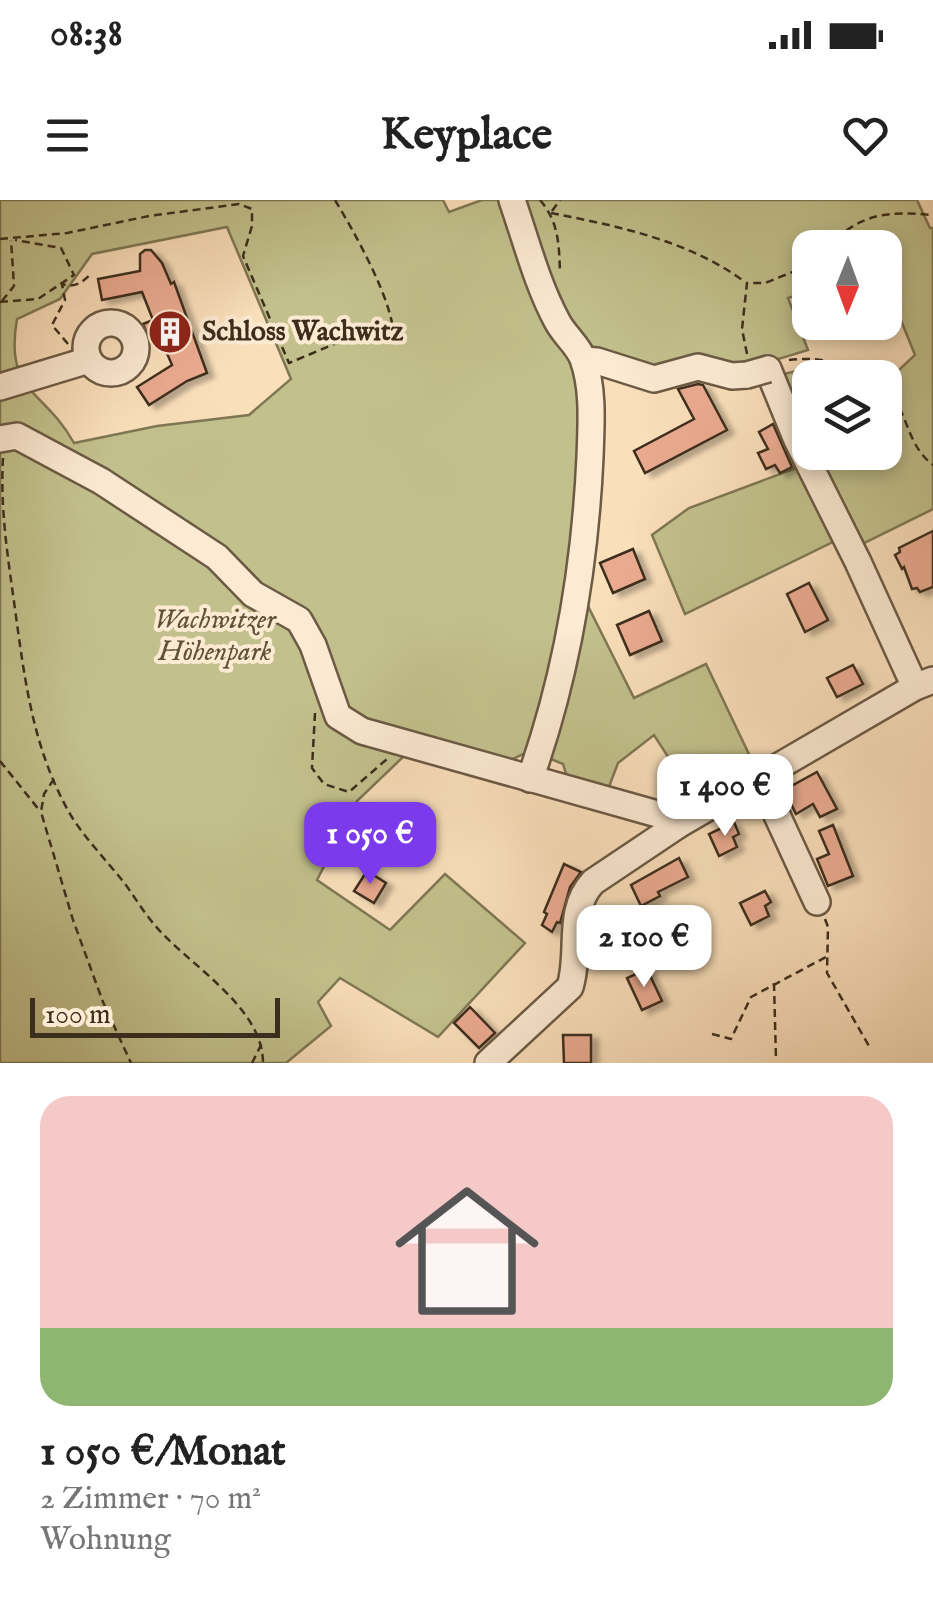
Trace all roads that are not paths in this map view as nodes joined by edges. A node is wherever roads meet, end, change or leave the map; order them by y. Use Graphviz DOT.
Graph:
graph roads {
  1 [pos="512,200"];
  2 [pos="86,360"];
  3 [pos="584,360"];
  4 [pos="0,387"];
  5 [pos="2,438"];
  6 [pos="924,683"];
  7 [pos="760,776"];
  8 [pos="530,778"];
  9 [pos="678,824"];
  10 [pos="817,902"];
  11 [pos="488,1063"];
  1 -- 3 [label="street"];
  2 -- 4 [label="street"];
  3 -- 6 [label="street"];
  3 -- 8 [label="street"];
  5 -- 8 [label="street"];
  6 -- 7 [label="street"];
  7 -- 9 [label="street"];
  7 -- 10 [label="street"];
  8 -- 9 [label="street"];
  9 -- 11 [label="street"];
}
